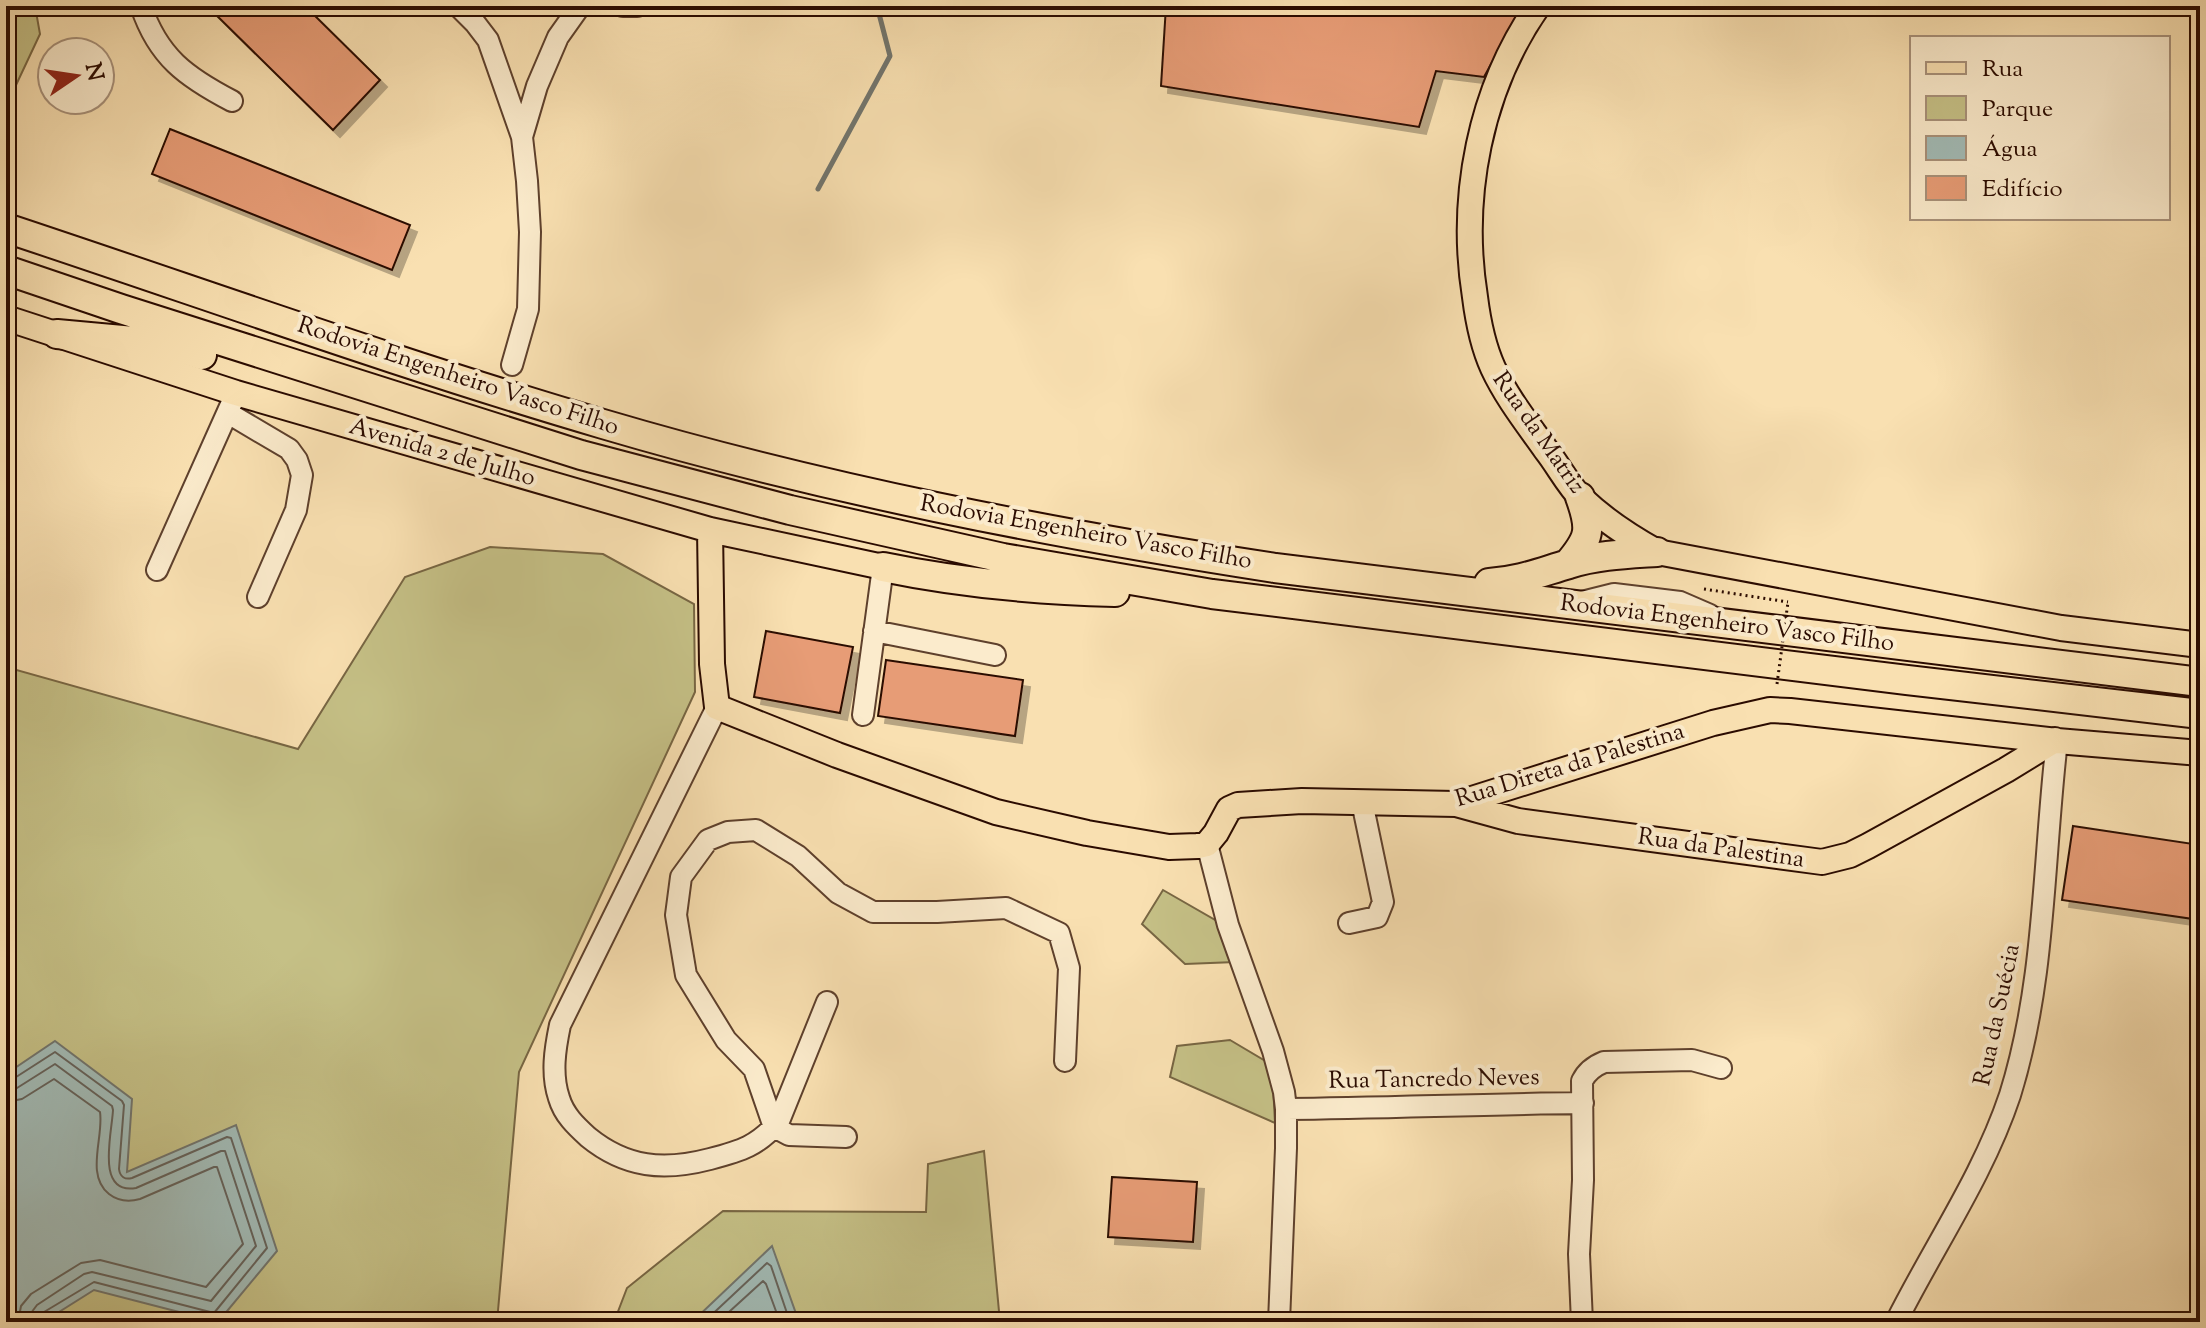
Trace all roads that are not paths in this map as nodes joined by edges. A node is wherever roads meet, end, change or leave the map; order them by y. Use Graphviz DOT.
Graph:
graph roads {
  1 [pos="141,6"];
  2 [pos="458,6"];
  3 [pos="580,6"];
  4 [pos="623,6"];
  5 [pos="637,6"];
  6 [pos="1538,6"];
  7 [pos="232,101"];
  8 [pos="522,137"];
  9 [pos="6,228"];
  10 [pos="6,270"];
  11 [pos="6,318"];
  12 [pos="57,334"];
  13 [pos="512,365"];
  14 [pos="232,403"];
  15 [pos="459,416"];
  16 [pos="1580,497"];
  17 [pos="710,530"];
  18 [pos="1657,552"];
  19 [pos="1568,564"];
  20 [pos="883,567"];
  21 [pos="157,570"];
  22 [pos="1311,572"];
  23 [pos="1212,594"];
  24 [pos="258,597"];
  25 [pos="874,631"];
  26 [pos="2200,645"];
  27 [pos="995,655"];
  28 [pos="2200,682"];
  29 [pos="717,707"];
  30 [pos="2200,714"];
  31 [pos="863,715"];
  32 [pos="2056,741"];
  33 [pos="2200,753"];
  34 [pos="1362,802"];
  35 [pos="1456,804"];
  36 [pos="1207,844"];
  37 [pos="1349,923"];
  38 [pos="827,1002"];
  39 [pos="1065,1061"];
  40 [pos="1721,1068"];
  41 [pos="1583,1103"];
  42 [pos="1286,1109"];
  43 [pos="774,1127"];
  44 [pos="846,1137"];
  45 [pos="1279,1322"];
  46 [pos="1582,1322"];
  47 [pos="1896,1322"];
  1 -- 7 [label="street"];
  2 -- 8 [label="street"];
  3 -- 8 [label="street"];
  4 -- 5 [label="street"];
  6 -- 16 [label="main road, Rua da Matriz"];
  8 -- 13 [label="street"];
  9 -- 22 [label="highway, Rodovia Engenheiro Vasco Filho"];
  10 -- 15 [label="highway, Rodovia Engenheiro Vasco Filho"];
  11 -- 12 [label="main road, Avenida 2 de Julho"];
  12 -- 14 [label="main road, Avenida 2 de Julho"];
  12 -- 15 [label="highway"];
  14 -- 17 [label="main road, Avenida 2 de Julho"];
  14 -- 21 [label="street"];
  14 -- 24 [label="street"];
  15 -- 23 [label="highway, Rodovia Engenheiro Vasco Filho"];
  16 -- 18 [label="main road, Rua da Matriz"];
  16 -- 19 [label="highway"];
  17 -- 20 [label="main road, Avenida 2 de Julho"];
  17 -- 29 [label="main road"];
  18 -- 19 [label="highway"];
  18 -- 26 [label="main road"];
  19 -- 22 [label="highway"];
  20 -- 23 [label="highway"];
  20 -- 25 [label="street"];
  22 -- 28 [label="highway, Rodovia Engenheiro Vasco Filho"];
  23 -- 30 [label="highway, Rodovia Engenheiro Vasco Filho"];
  25 -- 27 [label="street"];
  25 -- 31 [label="street"];
  29 -- 36 [label="main road"];
  29 -- 43 [label="street"];
  32 -- 33 [label="main road, Rua Direta da Palestina"];
  32 -- 35 [label="main road, Rua Direta da Palestina"];
  32 -- 35 [label="main road, Rua da Palestina"];
  32 -- 47 [label="street, Rua da Suécia"];
  34 -- 35 [label="main road, Rua Direta da Palestina"];
  34 -- 36 [label="main road, Rua Direta da Palestina"];
  34 -- 37 [label="street"];
  36 -- 42 [label="street"];
  38 -- 43 [label="street"];
  39 -- 43 [label="street"];
  40 -- 41 [label="street"];
  41 -- 42 [label="street, Rua Tancredo Neves"];
  41 -- 46 [label="street"];
  42 -- 45 [label="street"];
  43 -- 44 [label="street"];
}
